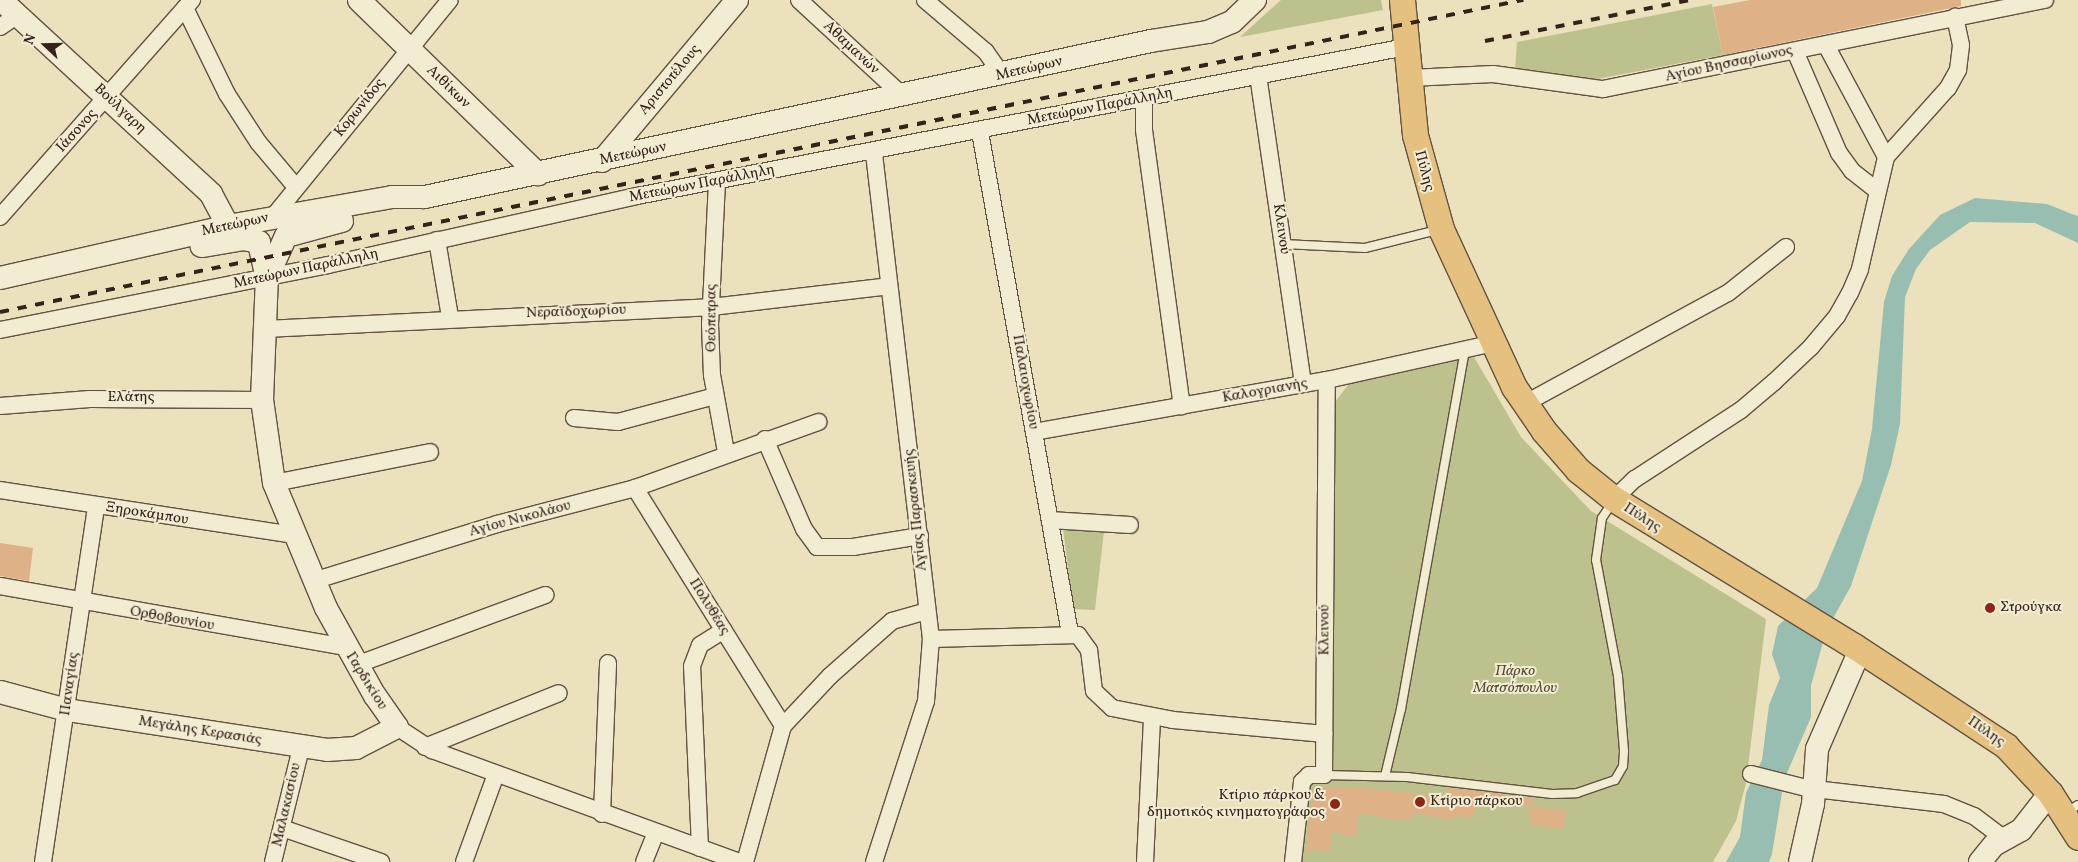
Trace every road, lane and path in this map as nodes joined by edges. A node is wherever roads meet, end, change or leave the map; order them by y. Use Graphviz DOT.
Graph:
graph roads {
  1 [pos="1,0"];
  2 [pos="358,0"];
  3 [pos="450,0"];
  4 [pos="737,0"];
  5 [pos="799,0"];
  6 [pos="925,0"];
  7 [pos="1256,0"];
  8 [pos="2045,0"];
  9 [pos="1401,3"];
  10 [pos="189,4"];
  11 [pos="1955,17"];
  12 [pos="9,21"];
  13 [pos="1826,45"];
  14 [pos="1406,46"];
  15 [pos="408,48"];
  16 [pos="1795,51"];
  17 [pos="1258,74"];
  18 [pos="1002,75"];
  19 [pos="1410,78"];
  20 [pos="903,96"];
  21 [pos="107,98"];
  22 [pos="1144,99"];
  23 [pos="980,132"];
  24 [pos="874,152"];
  25 [pos="1886,157"];
  26 [pos="602,160"];
  27 [pos="538,174"];
  28 [pos="717,182"];
  29 [pos="295,186"];
  30 [pos="1876,190"];
  31 [pos="424,197"];
  32 [pos="0,217"];
  33 [pos="272,218"];
  34 [pos="228,226"];
  35 [pos="1441,229"];
  36 [pos="437,240"];
  37 [pos="1283,244"];
  38 [pos="1786,248"];
  39 [pos="104,255"];
  40 [pos="0,278"];
  41 [pos="268,278"];
  42 [pos="889,286"];
  43 [pos="711,307"];
  44 [pos="450,317"];
  45 [pos="263,329"];
  46 [pos="0,330"];
  47 [pos="1494,343"];
  48 [pos="1465,350"];
  49 [pos="1327,380"];
  50 [pos="1303,384"];
  51 [pos="716,396"];
  52 [pos="262,400"];
  53 [pos="1524,404"];
  54 [pos="0,406"];
  55 [pos="1182,406"];
  56 [pos="574,418"];
  57 [pos="818,422"];
  58 [pos="1034,432"];
  59 [pos="765,440"];
  60 [pos="430,452"];
  61 [pos="726,452"];
  62 [pos="274,483"];
  63 [pos="635,488"];
  64 [pos="0,490"];
  65 [pos="1614,500"];
  66 [pos="96,506"];
  67 [pos="1050,520"];
  68 [pos="1130,525"];
  69 [pos="294,535"];
  70 [pos="920,536"];
  71 [pos="313,581"];
  72 [pos="0,586"];
  73 [pos="545,595"];
  74 [pos="81,603"];
  75 [pos="926,611"];
  76 [pos="724,630"];
  77 [pos="1070,633"];
  78 [pos="930,639"];
  79 [pos="1857,648"];
  80 [pos="351,656"];
  81 [pos="608,664"];
  82 [pos="0,692"];
  83 [pos="559,693"];
  84 [pos="67,710"];
  85 [pos="1152,717"];
  86 [pos="783,726"];
  87 [pos="397,727"];
  88 [pos="1324,734"];
  89 [pos="425,747"];
  90 [pos="301,748"];
  91 [pos="496,774"];
  92 [pos="1751,774"];
  93 [pos="1324,775"];
  94 [pos="1385,776"];
  95 [pos="1810,788"];
  96 [pos="2050,793"];
  97 [pos="2071,810"];
  98 [pos="602,814"];
  99 [pos="282,828"];
  100 [pos="656,833"];
  101 [pos="2078,837"];
  102 [pos="2005,839"];
  103 [pos="700,848"];
  104 [pos="44,862"];
  105 [pos="274,862"];
  106 [pos="381,862"];
  107 [pos="464,862"];
  108 [pos="644,862"];
  109 [pos="740,862"];
  110 [pos="745,862"];
  111 [pos="874,862"];
  112 [pos="1145,862"];
  113 [pos="1293,862"];
  114 [pos="1800,862"];
  115 [pos="1980,862"];
  1 -- 12 [label="street, Βούλγαρη"];
  2 -- 15 [label="street, Αιθίκων"];
  3 -- 15 [label="street, Κορωνίδος"];
  4 -- 26 [label="street, Αριστοτέλους"];
  5 -- 20 [label="street, Αθαμανών"];
  6 -- 18 [label="street"];
  7 -- 18 [label="street, Μετεώρων"];
  8 -- 11 [label="street, Αγίου Βησσαρίωνος"];
  9 -- 14 [label="main road, Πύλης"];
  10 -- 21 [label="street, Ιάσονος"];
  10 -- 29 [label="street"];
  11 -- 13 [label="street, Αγίου Βησσαρίωνος"];
  11 -- 25 [label="street"];
  12 -- 21 [label="street, Βούλγαρη"];
  13 -- 16 [label="street, Αγίου Βησσαρίωνος"];
  13 -- 25 [label="street"];
  14 -- 17 [label="street, Μετεώρων Παράλληλη"];
  14 -- 19 [label="main road, Πύλης"];
  15 -- 27 [label="street, Αιθίκων"];
  15 -- 29 [label="street, Κορωνίδος"];
  16 -- 19 [label="street, Αγίου Βησσαρίωνος"];
  16 -- 30 [label="street"];
  17 -- 22 [label="street, Μετεώρων Παράλληλη"];
  17 -- 37 [label="street, Κλεινού"];
  18 -- 20 [label="street, Μετεώρων"];
  19 -- 35 [label="main road, Πύλης"];
  20 -- 26 [label="street, Μετεώρων"];
  21 -- 32 [label="street, Ιάσονος"];
  21 -- 34 [label="street, Βούλγαρη"];
  22 -- 23 [label="street, Μετεώρων Παράλληλη"];
  22 -- 55 [label="street"];
  23 -- 24 [label="street, Μετεώρων Παράλληλη"];
  23 -- 58 [label="street, Παλαιοχωρίου"];
  24 -- 28 [label="street, Μετεώρων Παράλληλη"];
  24 -- 42 [label="street, Αγίας Παρασκευής"];
  25 -- 30 [label="street"];
  26 -- 27 [label="street, Μετεώρων"];
  27 -- 31 [label="street, Μετεώρων"];
  28 -- 36 [label="street, Μετεώρων Παράλληλη"];
  28 -- 43 [label="street, Θεόπετρας"];
  29 -- 33 [label="street, Κορωνίδος"];
  30 -- 65 [label="street"];
  31 -- 33 [label="street, Μετεώρων"];
  31 -- 41 [label="street"];
  33 -- 34 [label="street, Μετεώρων"];
  34 -- 39 [label="street, Μετεώρων"];
  35 -- 37 [label="lane"];
  35 -- 47 [label="main road, Πύλης"];
  36 -- 41 [label="street, Μετεώρων Παράλληλη"];
  36 -- 44 [label="street"];
  37 -- 50 [label="street, Κλεινού"];
  38 -- 53 [label="street"];
  39 -- 40 [label="street, Μετεώρων"];
  39 -- 41 [label="street"];
  41 -- 45 [label="street, Γαρδικίου"];
  41 -- 46 [label="street, Μετεώρων Παράλληλη"];
  42 -- 43 [label="street, Νεραϊδοχωρίου"];
  42 -- 70 [label="street, Αγίας Παρασκευής"];
  43 -- 44 [label="street, Νεραϊδοχωρίου"];
  43 -- 51 [label="street, Θεόπετρας"];
  44 -- 45 [label="street, Νεραϊδοχωρίου"];
  45 -- 52 [label="street, Γαρδικίου"];
  47 -- 48 [label="street, Καλογριανής"];
  47 -- 53 [label="main road, Πύλης"];
  48 -- 49 [label="street, Καλογριανής"];
  48 -- 94 [label="lane"];
  49 -- 50 [label="street, Καλογριανής"];
  49 -- 88 [label="street, Κλεινού"];
  50 -- 55 [label="street, Καλογριανής"];
  51 -- 56 [label="street"];
  51 -- 61 [label="street, Θεόπετρας"];
  52 -- 54 [label="street, Ελάτης"];
  52 -- 62 [label="street, Γαρδικίου"];
  53 -- 65 [label="main road, Πύλης"];
  55 -- 58 [label="street, Καλογριανής"];
  57 -- 59 [label="street, Αγίου Νικολάου"];
  58 -- 67 [label="street, Παλαιοχωρίου"];
  59 -- 61 [label="street, Αγίου Νικολάου"];
  59 -- 70 [label="street"];
  60 -- 62 [label="street"];
  61 -- 63 [label="street, Αγίου Νικολάου"];
  62 -- 69 [label="street, Γαρδικίου"];
  63 -- 71 [label="street, Αγίου Νικολάου"];
  63 -- 76 [label="street, Πολυθέας"];
  64 -- 66 [label="street, Ξηροκάμπου"];
  65 -- 79 [label="main road, Πύλης"];
  65 -- 94 [label="lane"];
  66 -- 69 [label="street, Ξηροκάμπου"];
  66 -- 74 [label="street, Παναγίας"];
  67 -- 68 [label="street"];
  67 -- 77 [label="street, Παλαιοχωρίου"];
  69 -- 71 [label="street, Γαρδικίου"];
  70 -- 75 [label="street, Αγίας Παρασκευής"];
  71 -- 80 [label="street, Γαρδικίου"];
  72 -- 74 [label="street, Ορθοβουνίου"];
  73 -- 80 [label="street"];
  74 -- 80 [label="street, Ορθοβουνίου"];
  74 -- 84 [label="street, Παναγίας"];
  75 -- 78 [label="street, Αγίας Παρασκευής"];
  75 -- 86 [label="street"];
  76 -- 86 [label="street, Πολυθέας"];
  76 -- 103 [label="street"];
  77 -- 78 [label="street"];
  77 -- 85 [label="street"];
  78 -- 111 [label="street, Αγίας Παρασκευής"];
  79 -- 95 [label="street"];
  79 -- 96 [label="main road, Πύλης"];
  80 -- 87 [label="street, Γαρδικίου"];
  81 -- 98 [label="street"];
  82 -- 84 [label="street, Μεγάλης Κερασιάς"];
  83 -- 89 [label="street"];
  84 -- 90 [label="street, Μεγάλης Κερασιάς"];
  84 -- 104 [label="street, Παναγίας"];
  85 -- 88 [label="street"];
  85 -- 112 [label="street"];
  86 -- 110 [label="street"];
  87 -- 89 [label="street, Γαρδικίου"];
  87 -- 90 [label="street, Μεγάλης Κερασιάς"];
  88 -- 93 [label="street, Κλεινού"];
  89 -- 91 [label="street, Γαρδικίου"];
  90 -- 99 [label="street, Μαλακασίου"];
  91 -- 98 [label="street, Γαρδικίου"];
  91 -- 107 [label="street"];
  92 -- 95 [label="street"];
  93 -- 94 [label="lane"];
  93 -- 113 [label="street"];
  95 -- 102 [label="street"];
  95 -- 114 [label="street"];
  96 -- 97 [label="main road, Πύλης"];
  96 -- 102 [label="street"];
  97 -- 101 [label="main road, Πύλης"];
  98 -- 100 [label="street, Γαρδικίου"];
  99 -- 105 [label="street, Μαλακασίου"];
  99 -- 106 [label="street"];
  100 -- 103 [label="street, Γαρδικίου"];
  100 -- 108 [label="street"];
  102 -- 115 [label="street"];
  103 -- 109 [label="street, Γαρδικίου"];
}
